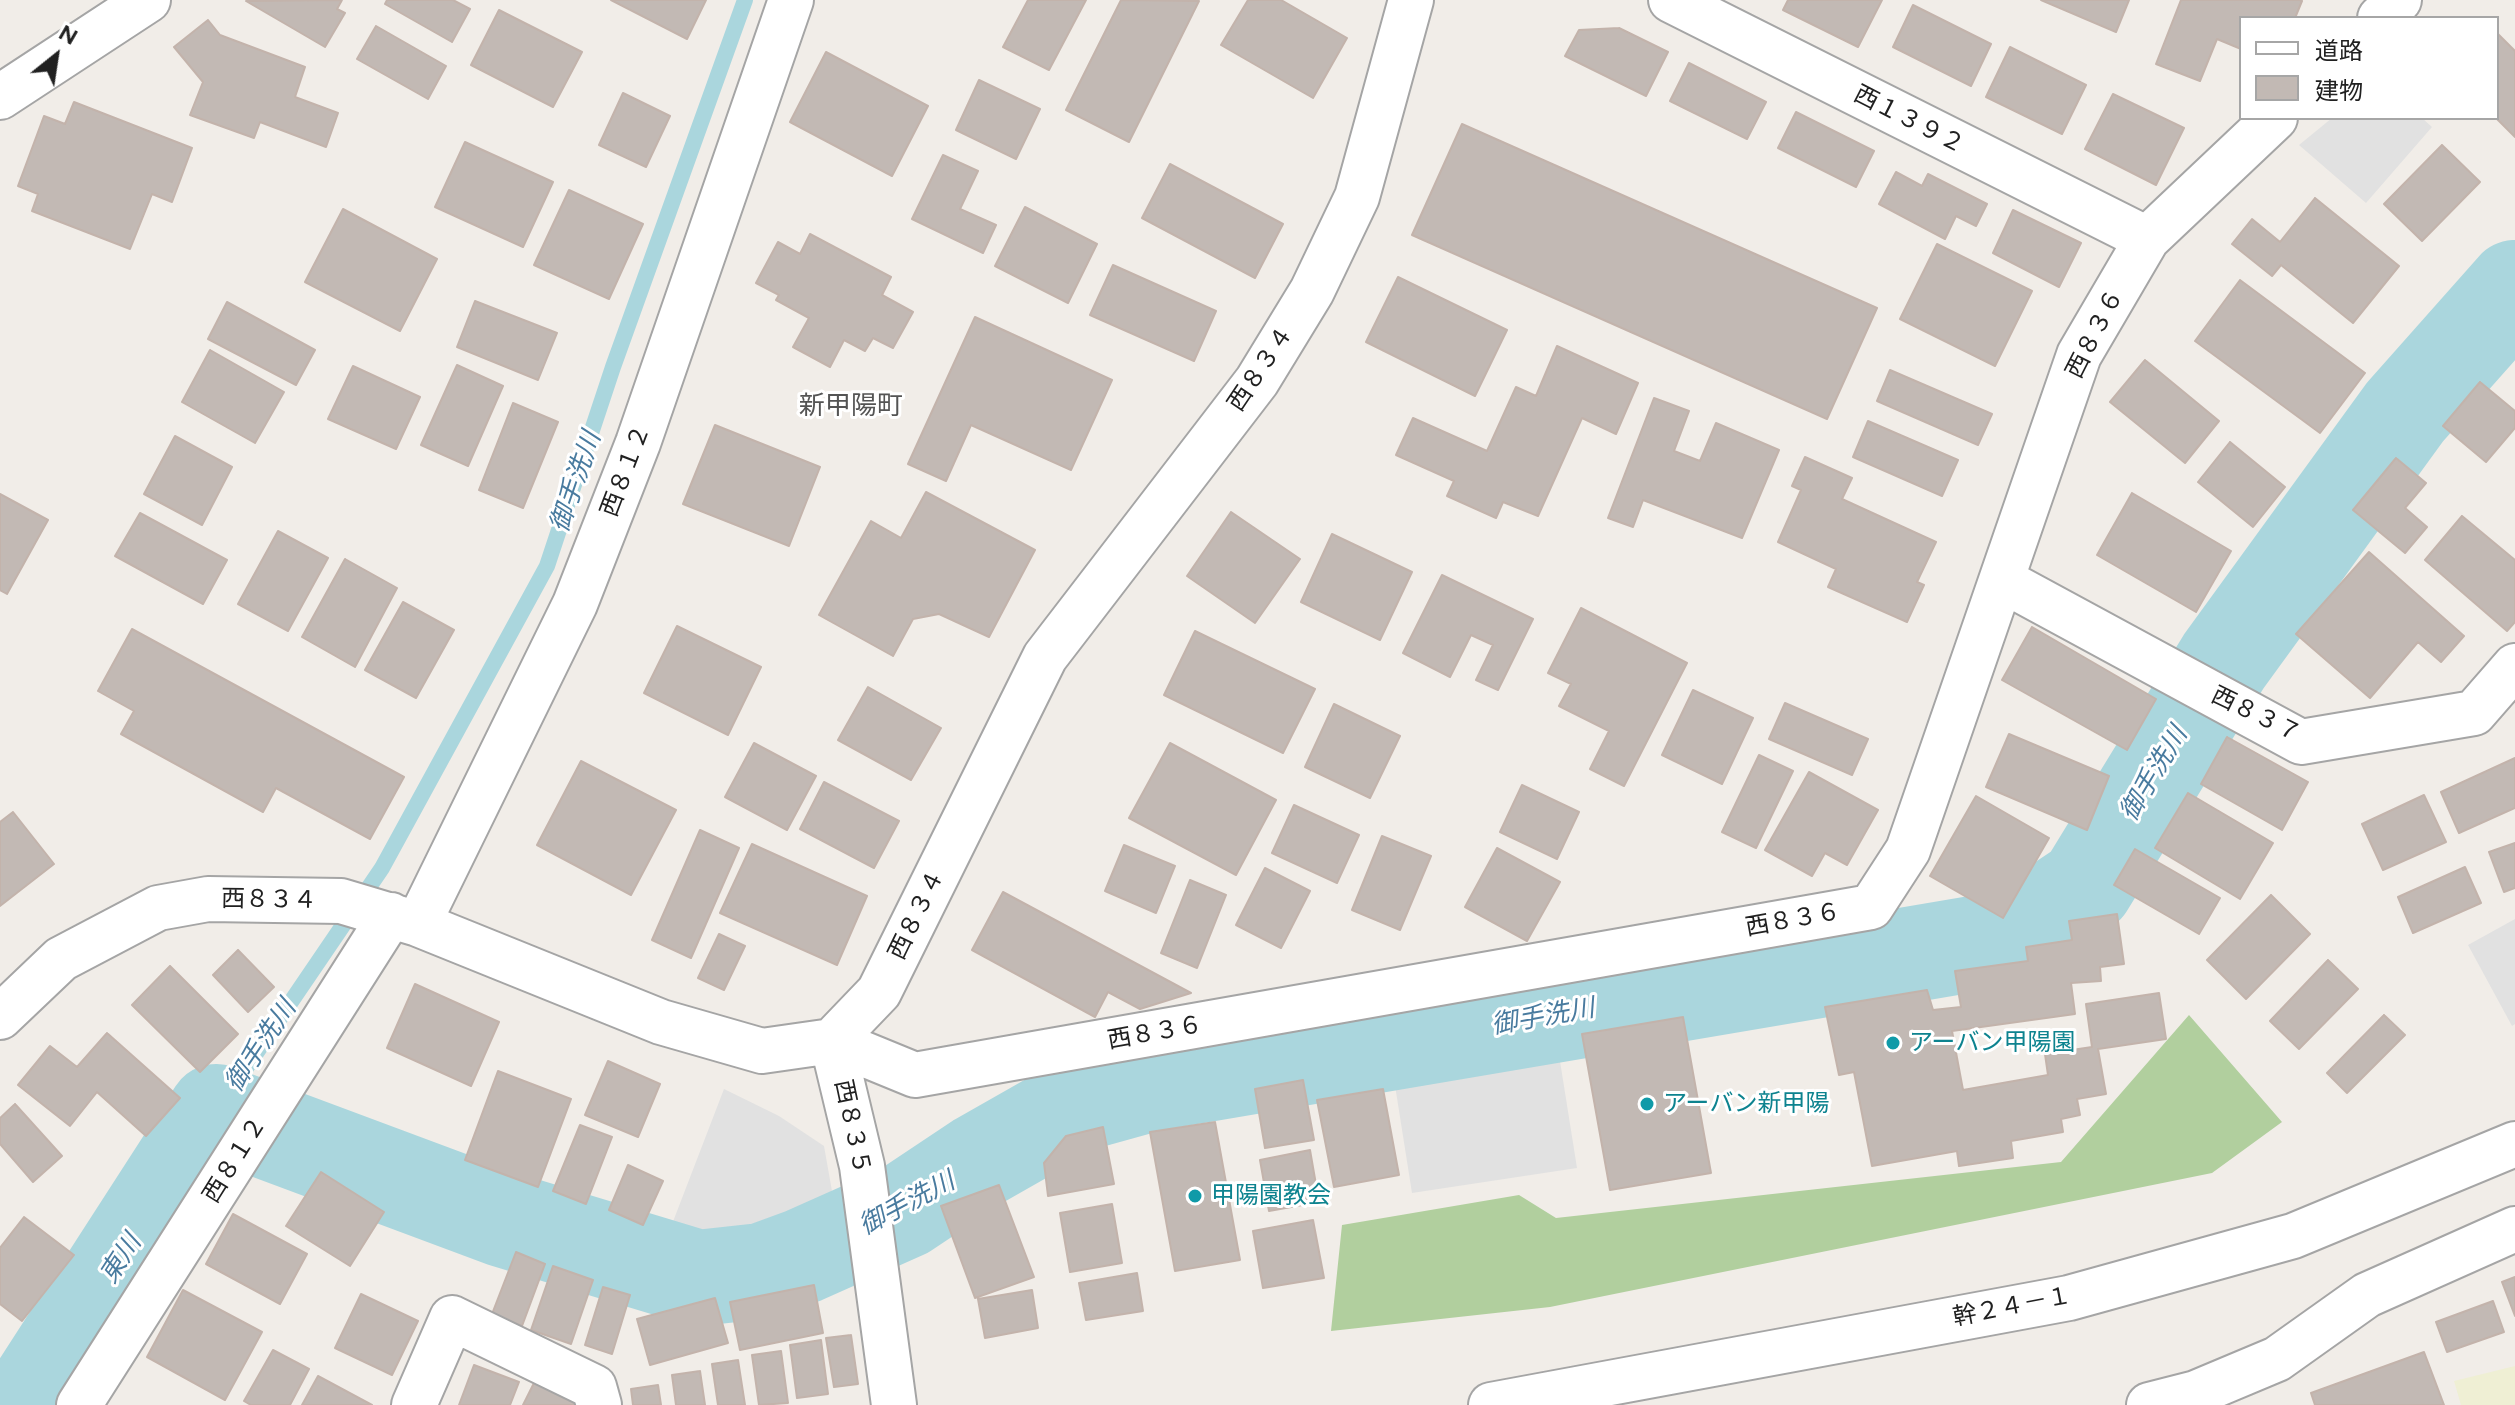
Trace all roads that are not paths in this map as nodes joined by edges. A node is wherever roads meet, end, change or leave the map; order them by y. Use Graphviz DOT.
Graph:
graph roads {
  1 [pos="148,0"];
  2 [pos="791,0"];
  3 [pos="1411,0"];
  4 [pos="1671,0"];
  5 [pos="2399,0"];
  6 [pos="2382,16"];
  7 [pos="0,96"];
  8 [pos="2273,120"];
  9 [pos="2147,239"];
  10 [pos="2002,580"];
  11 [pos="2515,666"];
  12 [pos="399,918"];
  13 [pos="0,1017"];
  14 [pos="832,1041"];
  15 [pos="2515,1144"];
  16 [pos="2515,1229"];
  17 [pos="2195,1399"];
  18 [pos="79,1405"];
  19 [pos="414,1405"];
  20 [pos="599,1405"];
  21 [pos="894,1405"];
  22 [pos="1491,1405"];
  23 [pos="2149,1405"];
  1 -- 7 [label="street"];
  2 -- 12 [label="street, 西８１２"];
  3 -- 14 [label="street, 西８３４"];
  4 -- 9 [label="street, 西１３９２"];
  5 -- 6 [label="street"];
  8 -- 9 [label="street, 西８３６"];
  9 -- 10 [label="street, 西８３６"];
  10 -- 11 [label="street, 西８３７"];
  10 -- 14 [label="street, 西８３６"];
  12 -- 13 [label="street, 西８３４"];
  12 -- 14 [label="street, 西８３４"];
  12 -- 18 [label="street, 西８１２"];
  14 -- 21 [label="street, 西８３５"];
  15 -- 22 [label="street, 幹２４－１"];
  16 -- 17 [label="street"];
  17 -- 23 [label="street"];
  19 -- 20 [label="street"];
}
